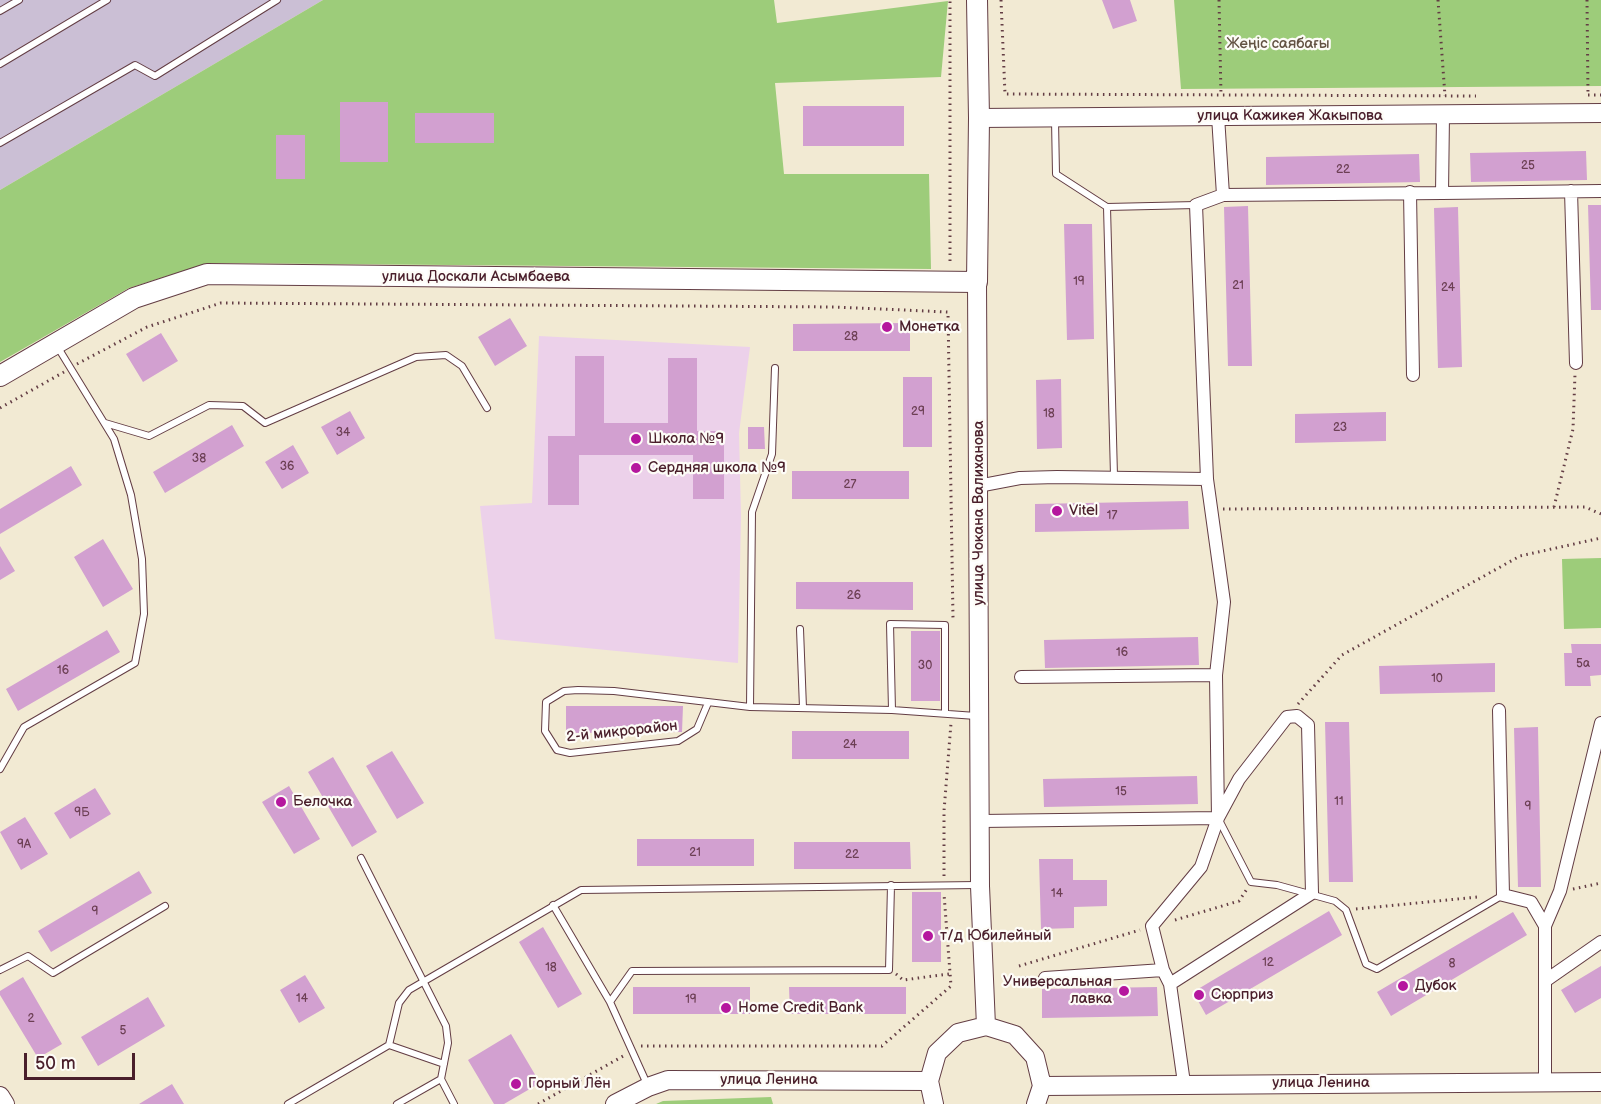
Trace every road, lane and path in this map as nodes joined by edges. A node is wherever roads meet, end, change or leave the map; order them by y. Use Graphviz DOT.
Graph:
graph roads {
  1 [pos="19,0"];
  2 [pos="107,0"];
  3 [pos="277,0"];
  4 [pos="950,0"];
  5 [pos="977,0"];
  6 [pos="1001,0"];
  7 [pos="1219,0"];
  8 [pos="1438,0"];
  9 [pos="1587,0"];
  10 [pos="0,11"];
  11 [pos="0,64"];
  12 [pos="1577,95"];
  13 [pos="1588,95"];
  14 [pos="1601,95"];
  15 [pos="1221,96"];
  16 [pos="1445,96"];
  17 [pos="1478,96"];
  18 [pos="1601,113"];
  19 [pos="1443,115"];
  20 [pos="1218,116"];
  21 [pos="979,118"];
  22 [pos="1055,118"];
  23 [pos="0,143"];
  24 [pos="1571,191"];
  25 [pos="1601,191"];
  26 [pos="1410,192"];
  27 [pos="1442,193"];
  28 [pos="1223,195"];
  29 [pos="1196,205"];
  30 [pos="1107,207"];
  31 [pos="950,261"];
  32 [pos="977,282"];
  33 [pos="948,312"];
  34 [pos="56,343"];
  35 [pos="1576,363"];
  36 [pos="70,368"];
  37 [pos="775,368"];
  38 [pos="0,375"];
  39 [pos="1413,375"];
  40 [pos="0,408"];
  41 [pos="487,408"];
  42 [pos="104,422"];
  43 [pos="1114,476"];
  44 [pos="1207,479"];
  45 [pos="978,486"];
  46 [pos="1554,507"];
  47 [pos="1212,509"];
  48 [pos="1601,514"];
  49 [pos="1601,538"];
  50 [pos="800,629"];
  51 [pos="1216,675"];
  52 [pos="1021,677"];
  53 [pos="708,703"];
  54 [pos="750,707"];
  55 [pos="803,708"];
  56 [pos="892,710"];
  57 [pos="1499,710"];
  58 [pos="945,712"];
  59 [pos="980,716"];
  60 [pos="1287,717"];
  61 [pos="1601,723"];
  62 [pos="0,769"];
  63 [pos="1218,818"];
  64 [pos="981,821"];
  65 [pos="361,858"];
  66 [pos="891,885"];
  67 [pos="980,886"];
  68 [pos="1312,893"];
  69 [pos="1503,895"];
  70 [pos="553,904"];
  71 [pos="165,906"];
  72 [pos="1346,910"];
  73 [pos="1545,926"];
  74 [pos="1601,942"];
  75 [pos="0,970"];
  76 [pos="889,970"];
  77 [pos="1163,970"];
  78 [pos="949,974"];
  79 [pos="1045,978"];
  80 [pos="423,981"];
  81 [pos="1545,981"];
  82 [pos="1170,984"];
  83 [pos="610,1002"];
  84 [pos="986,1026"];
  85 [pos="388,1045"];
  86 [pos="882,1046"];
  87 [pos="632,1051"];
  88 [pos="444,1064"];
  89 [pos="441,1079"];
  90 [pos="929,1081"];
  91 [pos="1601,1082"];
  92 [pos="1184,1083"];
  93 [pos="1545,1083"];
  94 [pos="1042,1086"];
  95 [pos="648,1087"];
  96 [pos="0,1096"];
  97 [pos="5,1104"];
  98 [pos="288,1104"];
  99 [pos="398,1104"];
  100 [pos="454,1104"];
  101 [pos="538,1104"];
  102 [pos="615,1104"];
  103 [pos="934,1104"];
  104 [pos="1036,1104"];
  1 -- 10 [label="lane"];
  2 -- 11 [label="lane"];
  3 -- 23 [label="lane"];
  4 -- 31 [label="path"];
  5 -- 21 [label="main road, улица Чокана Валиханова"];
  6 -- 15 [label="path"];
  7 -- 15 [label="path"];
  8 -- 16 [label="path"];
  9 -- 13 [label="path"];
  12 -- 13 [label="path"];
  13 -- 14 [label="path"];
  15 -- 16 [label="path"];
  16 -- 17 [label="path"];
  18 -- 19 [label="street, улица Кажикея Жакыпова"];
  19 -- 20 [label="street, улица Кажикея Жакыпова"];
  19 -- 27 [label="street"];
  20 -- 22 [label="street, улица Кажикея Жакыпова"];
  20 -- 28 [label="street"];
  21 -- 22 [label="street, улица Кажикея Жакыпова"];
  21 -- 32 [label="main road, улица Чокана Валиханова"];
  22 -- 30 [label="lane"];
  24 -- 25 [label="street"];
  24 -- 27 [label="street"];
  24 -- 35 [label="street"];
  26 -- 27 [label="street"];
  26 -- 28 [label="street"];
  26 -- 39 [label="street"];
  28 -- 29 [label="street"];
  29 -- 30 [label="lane"];
  29 -- 44 [label="street"];
  30 -- 43 [label="lane"];
  32 -- 34 [label="main road, улица Доскали Асымбаева"];
  32 -- 45 [label="street, улица Чокана Валиханова"];
  33 -- 36 [label="path"];
  34 -- 36 [label="lane"];
  34 -- 38 [label="main road, улица Доскали Асымбаева"];
  35 -- 46 [label="path"];
  36 -- 40 [label="path"];
  36 -- 42 [label="lane"];
  37 -- 54 [label="lane"];
  41 -- 42 [label="lane"];
  42 -- 62 [label="lane"];
  43 -- 44 [label="street"];
  43 -- 45 [label="street"];
  44 -- 47 [label="street"];
  45 -- 59 [label="street, улица Чокана Валиханова"];
  46 -- 47 [label="path"];
  46 -- 48 [label="path"];
  47 -- 51 [label="street"];
  49 -- 60 [label="path"];
  50 -- 55 [label="lane"];
  51 -- 52 [label="street"];
  51 -- 63 [label="street"];
  53 -- 53 [label="lane, 2-й микрорайон"];
  53 -- 54 [label="lane, 2-й микрорайон"];
  54 -- 55 [label="lane, 2-й микрорайон"];
  55 -- 56 [label="lane, 2-й микрорайон"];
  56 -- 58 [label="lane, 2-й микрорайон"];
  56 -- 58 [label="lane"];
  57 -- 69 [label="street"];
  58 -- 59 [label="lane, 2-й микрорайон"];
  59 -- 64 [label="street, улица Чокана Валиханова"];
  60 -- 63 [label="street"];
  60 -- 68 [label="street"];
  61 -- 73 [label="street"];
  63 -- 64 [label="street"];
  63 -- 68 [label="lane"];
  63 -- 77 [label="street"];
  64 -- 67 [label="street, улица Чокана Валиханова"];
  65 -- 80 [label="lane"];
  66 -- 67 [label="lane"];
  66 -- 70 [label="lane"];
  66 -- 76 [label="lane"];
  67 -- 84 [label="street, улица Чокана Валиханова"];
  68 -- 72 [label="lane"];
  68 -- 82 [label="street"];
  69 -- 72 [label="path"];
  69 -- 72 [label="lane"];
  69 -- 73 [label="street"];
  70 -- 80 [label="lane"];
  70 -- 83 [label="lane"];
  71 -- 75 [label="lane"];
  73 -- 81 [label="street"];
  74 -- 81 [label="street"];
  76 -- 78 [label="path"];
  76 -- 83 [label="lane"];
  77 -- 79 [label="street"];
  77 -- 82 [label="street"];
  80 -- 85 [label="lane"];
  80 -- 88 [label="lane"];
  81 -- 93 [label="street"];
  82 -- 92 [label="street"];
  83 -- 87 [label="lane"];
  84 -- 90 [label="street"];
  84 -- 94 [label="street"];
  85 -- 88 [label="lane"];
  85 -- 98 [label="lane"];
  86 -- 87 [label="path"];
  87 -- 95 [label="lane"];
  87 -- 101 [label="path"];
  88 -- 89 [label="lane"];
  89 -- 99 [label="lane"];
  89 -- 100 [label="lane"];
  90 -- 95 [label="street, улица Ленина"];
  90 -- 103 [label="street"];
  91 -- 93 [label="street, улица Ленина"];
  92 -- 93 [label="street, улица Ленина"];
  92 -- 94 [label="street, улица Ленина"];
  94 -- 104 [label="street"];
  95 -- 102 [label="street, улица Ленина"];
  96 -- 97 [label="street"];
}
